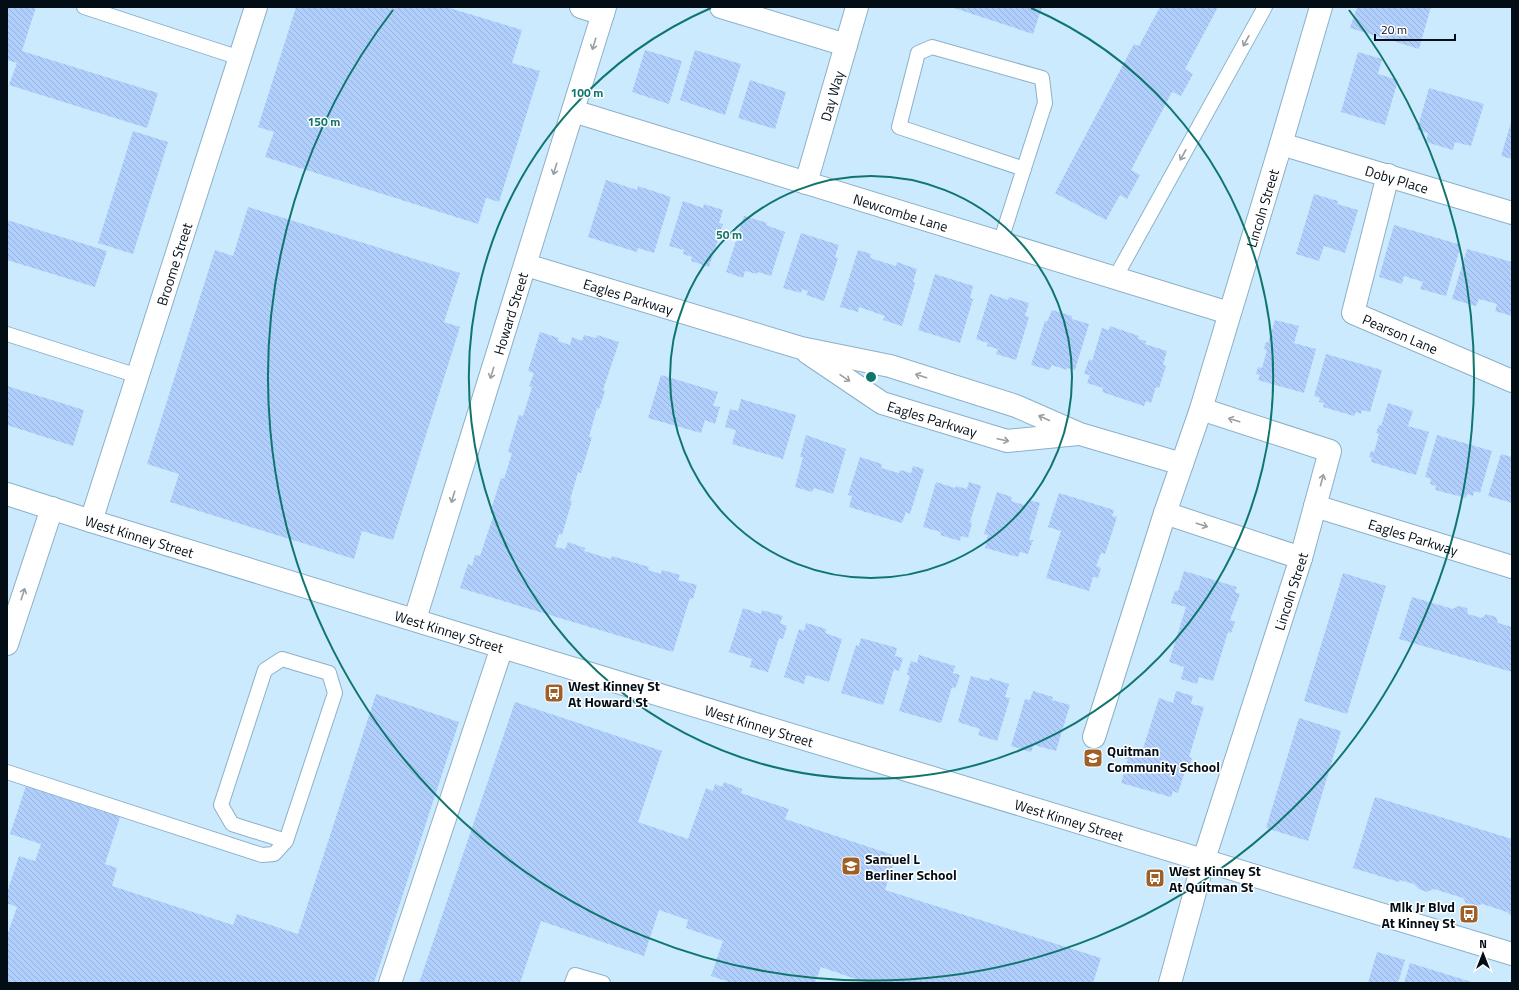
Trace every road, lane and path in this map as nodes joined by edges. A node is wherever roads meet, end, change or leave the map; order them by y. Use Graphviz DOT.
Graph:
graph roads {
  1 [pos="84,7"];
  2 [pos="256,7"];
  3 [pos="581,7"];
  4 [pos="721,7"];
  5 [pos="857,7"];
  6 [pos="1265,7"];
  7 [pos="1320,7"];
  8 [pos="604,10"];
  9 [pos="846,45"];
  10 [pos="240,58"];
  11 [pos="573,111"];
  12 [pos="1281,144"];
  13 [pos="1024,169"];
  14 [pos="1388,175"];
  15 [pos="806,184"];
  16 [pos="1512,214"];
  17 [pos="1000,243"];
  18 [pos="526,265"];
  19 [pos="1115,278"];
  20 [pos="1229,313"];
  21 [pos="7,334"];
  22 [pos="801,348"];
  23 [pos="138,376"];
  24 [pos="1512,381"];
  25 [pos="1200,409"];
  26 [pos="1080,434"];
  27 [pos="1182,464"];
  28 [pos="7,494"];
  29 [pos="1315,506"];
  30 [pos="52,508"];
  31 [pos="1164,513"];
  32 [pos="91,521"];
  33 [pos="1301,558"];
  34 [pos="1512,567"];
  35 [pos="11,615"];
  36 [pos="415,619"];
  37 [pos="7,644"];
  38 [pos="502,647"];
  39 [pos="1094,737"];
  40 [pos="7,772"];
  41 [pos="286,841"];
  42 [pos="1204,859"];
  43 [pos="1512,954"];
  44 [pos="390,983"];
  45 [pos="572,983"];
  46 [pos="603,983"];
  47 [pos="1170,983"];
  1 -- 10 [label="lane"];
  2 -- 10 [label="street, Broome Street"];
  3 -- 8 [label="street"];
  4 -- 9 [label="street"];
  5 -- 9 [label="street, Day Way"];
  6 -- 19 [label="lane, one-way"];
  7 -- 12 [label="street, Lincoln Street"];
  8 -- 11 [label="street, Howard Street, one-way"];
  9 -- 15 [label="street, Day Way"];
  10 -- 23 [label="street, Broome Street"];
  11 -- 15 [label="street, Newcombe Lane"];
  11 -- 18 [label="street, Howard Street, one-way"];
  12 -- 14 [label="street, Doby Place"];
  12 -- 20 [label="street, Lincoln Street"];
  13 -- 13 [label="lane"];
  13 -- 17 [label="lane"];
  14 -- 16 [label="street, Doby Place"];
  14 -- 24 [label="street, Pearson Lane"];
  15 -- 17 [label="street, Newcombe Lane"];
  17 -- 19 [label="street, Newcombe Lane"];
  18 -- 22 [label="street, Eagles Parkway"];
  18 -- 36 [label="street, Howard Street, one-way"];
  19 -- 20 [label="street, Newcombe Lane"];
  20 -- 25 [label="street, Lincoln Street"];
  21 -- 23 [label="lane"];
  26 -- 22 [label="street, Eagles Parkway, one-way"];
  22 -- 26 [label="street, Eagles Parkway, one-way"];
  23 -- 32 [label="street, Broome Street"];
  25 -- 27 [label="street, Lincoln Street"];
  29 -- 25 [label="street, Lincoln Street, one-way"];
  26 -- 27 [label="street, Eagles Parkway"];
  27 -- 31 [label="street, Lincoln Street"];
  28 -- 30 [label="street, West Kinney Street"];
  29 -- 33 [label="street, Lincoln Street"];
  29 -- 34 [label="street, Eagles Parkway"];
  30 -- 32 [label="street, West Kinney Street"];
  35 -- 30 [label="street, one-way"];
  31 -- 33 [label="street, one-way"];
  31 -- 39 [label="street, Lincoln Street"];
  32 -- 36 [label="street, West Kinney Street"];
  33 -- 42 [label="street, Lincoln Street"];
  35 -- 37 [label="street"];
  36 -- 38 [label="street, West Kinney Street"];
  38 -- 42 [label="street, West Kinney Street"];
  38 -- 44 [label="street"];
  40 -- 41 [label="lane"];
  41 -- 41 [label="lane"];
  42 -- 43 [label="street, West Kinney Street"];
  42 -- 47 [label="street, Lincoln Street"];
  45 -- 46 [label="lane"];
}
